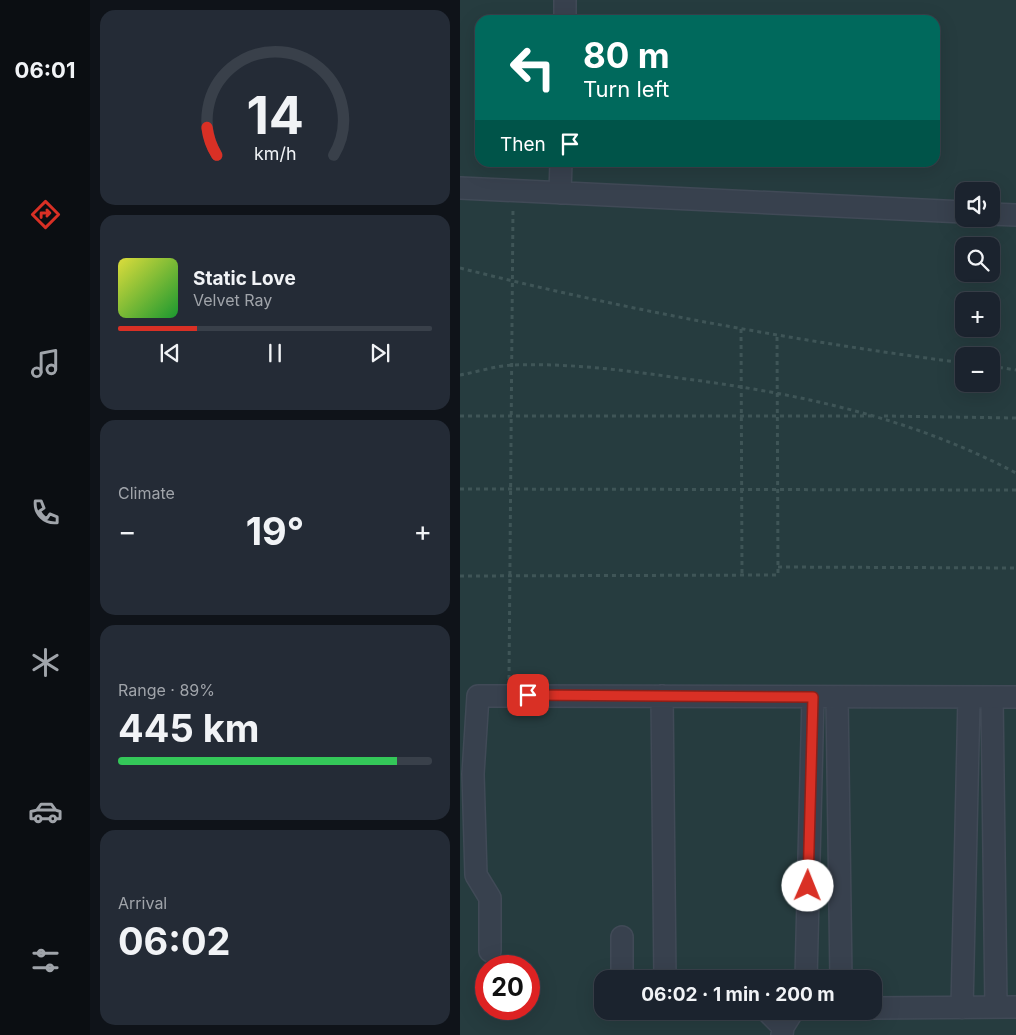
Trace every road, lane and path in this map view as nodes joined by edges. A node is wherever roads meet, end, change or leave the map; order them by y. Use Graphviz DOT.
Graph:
graph roads {
  1 [pos="566,0"];
  2 [pos="565,15"];
  3 [pos="560,167"];
  4 [pos="460,188"];
  5 [pos="513,190"];
  6 [pos="560,193"];
  7 [pos="955,212"];
  8 [pos="1000,214"];
  9 [pos="1016,215"];
  10 [pos="460,268"];
  11 [pos="512,282"];
  12 [pos="741,329"];
  13 [pos="777,335"];
  14 [pos="955,362"];
  15 [pos="511,365"];
  16 [pos="1000,367"];
  17 [pos="1016,370"];
  18 [pos="460,375"];
  19 [pos="742,386"];
  20 [pos="778,393"];
  21 [pos="742,415"];
  22 [pos="778,415"];
  23 [pos="460,416"];
  24 [pos="880,416"];
  25 [pos="511,418"];
  26 [pos="1016,418"];
  27 [pos="1016,473"];
  28 [pos="510,488"];
  29 [pos="742,488"];
  30 [pos="778,488"];
  31 [pos="460,489"];
  32 [pos="1016,490"];
  33 [pos="778,567"];
  34 [pos="1016,568"];
  35 [pos="742,575"];
  36 [pos="460,576"];
  37 [pos="508,576"];
  38 [pos="509,695"];
  39 [pos="662,696"];
  40 [pos="813,697"];
  41 [pos="837,697"];
  42 [pos="969,697"];
  43 [pos="992,697"];
  44 [pos="1016,697"];
  45 [pos="467,774"];
  46 [pos="468,875"];
  47 [pos="622,937"];
  48 [pos="490,951"];
  49 [pos="622,970"];
  50 [pos="664,970"];
  51 [pos="806,970"];
  52 [pos="841,970"];
  53 [pos="1006,1007"];
  54 [pos="882,1008"];
  55 [pos="962,1008"];
  1 -- 2 [label="lane"];
  3 -- 6 [label="lane"];
  4 -- 5 [label="lane"];
  5 -- 6 [label="lane"];
  5 -- 11 [label="path"];
  6 -- 7 [label="lane"];
  8 -- 9 [label="lane"];
  10 -- 11 [label="path"];
  11 -- 12 [label="path"];
  11 -- 15 [label="path"];
  12 -- 13 [label="path"];
  12 -- 19 [label="path"];
  13 -- 14 [label="path"];
  13 -- 20 [label="path"];
  15 -- 18 [label="path"];
  15 -- 19 [label="path"];
  15 -- 25 [label="path"];
  16 -- 17 [label="path"];
  19 -- 20 [label="path"];
  19 -- 21 [label="path"];
  20 -- 22 [label="path"];
  20 -- 24 [label="path"];
  21 -- 22 [label="path"];
  21 -- 25 [label="path"];
  21 -- 29 [label="path"];
  22 -- 24 [label="path"];
  22 -- 30 [label="path"];
  23 -- 25 [label="path"];
  24 -- 26 [label="path"];
  24 -- 27 [label="path"];
  25 -- 28 [label="path"];
  28 -- 29 [label="path"];
  28 -- 31 [label="path"];
  28 -- 37 [label="path"];
  29 -- 30 [label="path"];
  29 -- 35 [label="path"];
  30 -- 32 [label="path"];
  30 -- 33 [label="path"];
  33 -- 34 [label="path"];
  33 -- 35 [label="path"];
  35 -- 37 [label="path"];
  36 -- 37 [label="path"];
  37 -- 38 [label="path"];
  38 -- 39 [label="lane"];
  38 -- 45 [label="lane"];
  39 -- 40 [label="lane"];
  39 -- 50 [label="lane"];
  40 -- 41 [label="lane"];
  40 -- 51 [label="lane"];
  41 -- 42 [label="lane"];
  41 -- 52 [label="lane"];
  42 -- 43 [label="lane"];
  42 -- 55 [label="lane"];
  43 -- 44 [label="lane"];
  43 -- 53 [label="lane"];
  45 -- 46 [label="lane"];
  46 -- 48 [label="lane"];
  47 -- 49 [label="lane"];
  53 -- 55 [label="lane"];
  54 -- 55 [label="lane"];
}
